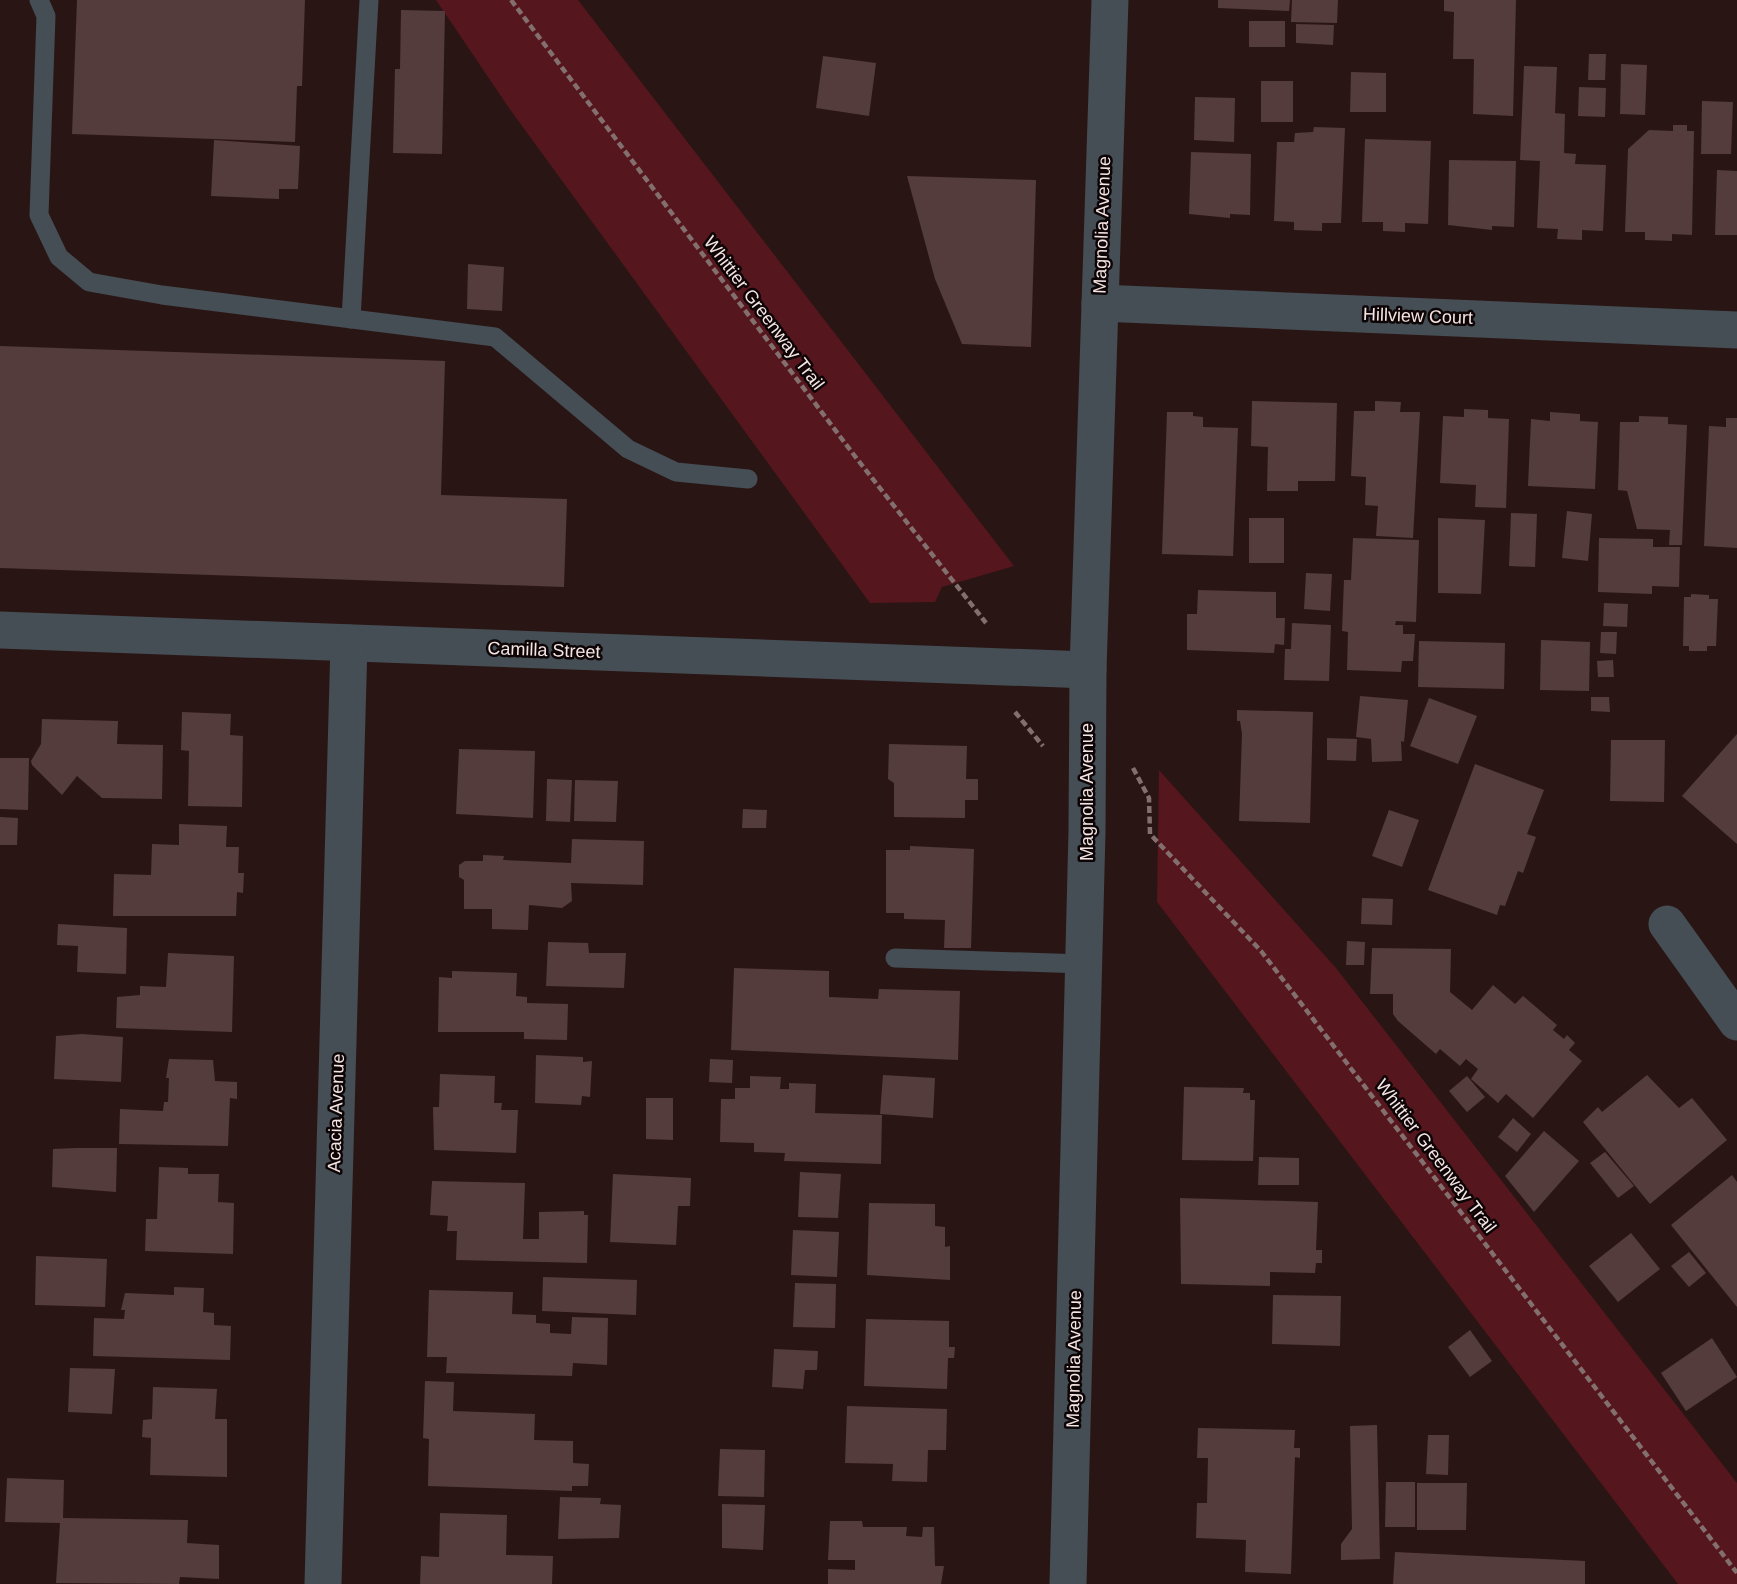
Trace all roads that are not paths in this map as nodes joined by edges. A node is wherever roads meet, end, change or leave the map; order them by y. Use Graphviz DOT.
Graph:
graph roads {
  1 [pos="39,0"];
  2 [pos="369,0"];
  3 [pos="1110,0"];
  4 [pos="1100,303"];
  5 [pos="351,319"];
  6 [pos="1737,330"];
  7 [pos="748,480"];
  8 [pos="0,630"];
  9 [pos="349,643"];
  10 [pos="1088,670"];
  11 [pos="1667,924"];
  12 [pos="895,958"];
  13 [pos="1084,964"];
  14 [pos="1737,1022"];
  15 [pos="323,1584"];
  16 [pos="1068,1584"];
  1 -- 5 [label="lane"];
  2 -- 5 [label="lane"];
  3 -- 4 [label="street, Magnolia Avenue"];
  4 -- 6 [label="street, Hillview Court"];
  4 -- 10 [label="street, Magnolia Avenue"];
  5 -- 7 [label="lane"];
  8 -- 9 [label="street, Camilla Street"];
  9 -- 10 [label="street, Camilla Street"];
  9 -- 15 [label="street, Acacia Avenue"];
  10 -- 13 [label="street, Magnolia Avenue"];
  11 -- 14 [label="street"];
  12 -- 13 [label="lane"];
  13 -- 16 [label="street, Magnolia Avenue"];
}
